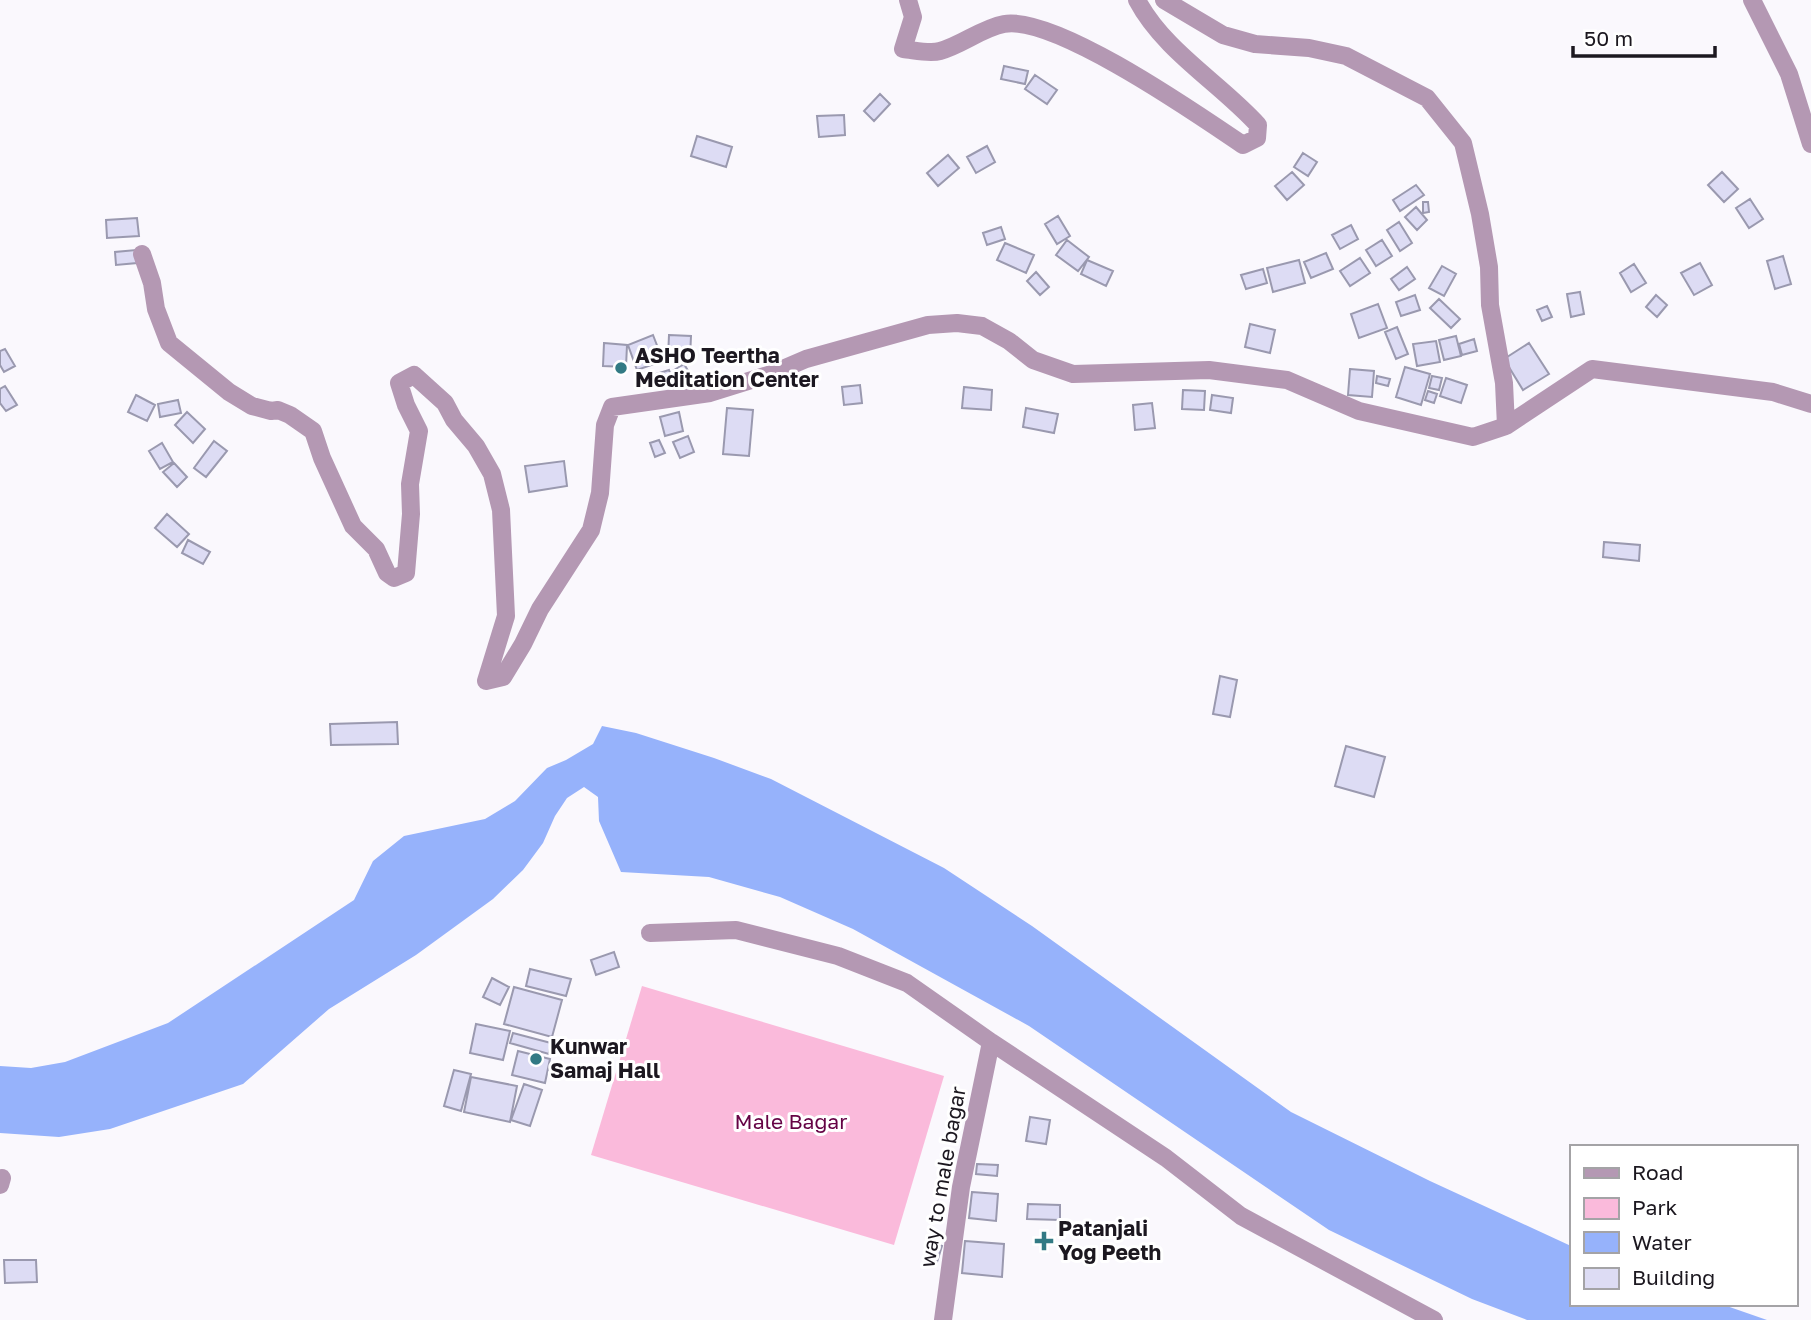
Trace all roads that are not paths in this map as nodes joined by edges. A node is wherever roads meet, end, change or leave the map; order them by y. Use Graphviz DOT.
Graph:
graph roads {
  1 [pos="908,0"];
  2 [pos="1138,0"];
  3 [pos="1164,0"];
  4 [pos="1752,0"];
  5 [pos="1811,144"];
  6 [pos="142,254"];
  7 [pos="1811,404"];
  8 [pos="1506,426"];
  9 [pos="650,933"];
  10 [pos="991,1042"];
  11 [pos="943,1320"];
  12 [pos="1434,1320"];
  1 -- 2 [label="street"];
  3 -- 8 [label="street"];
  4 -- 5 [label="street"];
  6 -- 8 [label="street"];
  7 -- 8 [label="street"];
  9 -- 10 [label="street"];
  10 -- 11 [label="street, way to male bagar"];
  10 -- 12 [label="street"];
}
